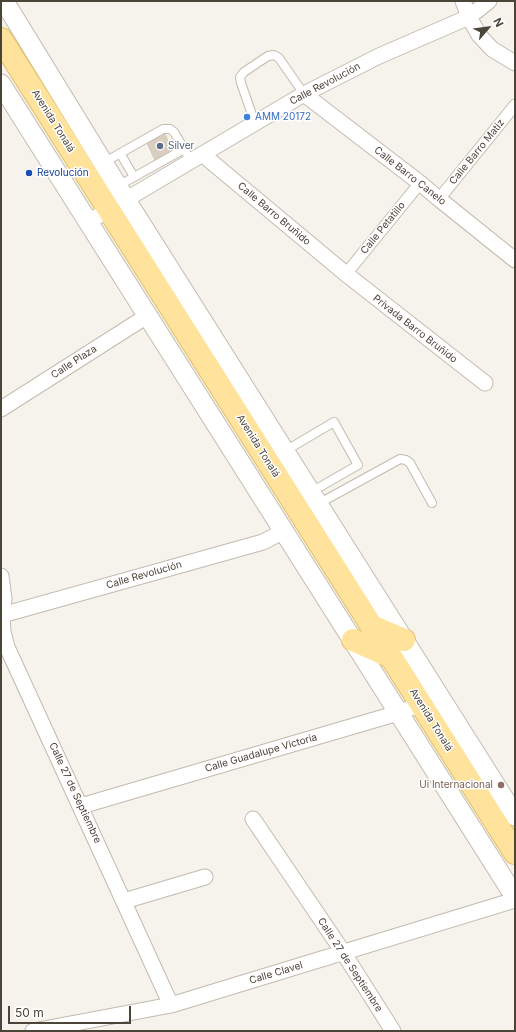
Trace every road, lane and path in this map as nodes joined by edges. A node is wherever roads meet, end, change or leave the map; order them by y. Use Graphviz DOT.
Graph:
graph roads {
  1 [pos="4,1"];
  2 [pos="463,1"];
  3 [pos="489,1"];
  4 [pos="469,17"];
  5 [pos="1,39"];
  6 [pos="515,63"];
  7 [pos="1,84"];
  8 [pos="304,94"];
  9 [pos="515,106"];
  10 [pos="254,123"];
  11 [pos="120,153"];
  12 [pos="192,155"];
  13 [pos="103,163"];
  14 [pos="420,183"];
  15 [pos="122,194"];
  16 [pos="439,199"];
  17 [pos="88,222"];
  18 [pos="515,260"];
  19 [pos="346,274"];
  20 [pos="147,316"];
  21 [pos="485,383"];
  22 [pos="1,409"];
  23 [pos="285,451"];
  24 [pos="314,498"];
  25 [pos="432,504"];
  26 [pos="284,531"];
  27 [pos="1,576"];
  28 [pos="2,599"];
  29 [pos="2,615"];
  30 [pos="371,626"];
  31 [pos="353,640"];
  32 [pos="404,640"];
  33 [pos="391,657"];
  34 [pos="430,700"];
  35 [pos="398,712"];
  36 [pos="81,806"];
  37 [pos="515,816"];
  38 [pos="253,819"];
  39 [pos="515,853"];
  40 [pos="205,877"];
  41 [pos="515,898"];
  42 [pos="124,901"];
  43 [pos="343,952"];
  44 [pos="171,1005"];
  45 [pos="32,1031"];
  46 [pos="394,1031"];
  1 -- 13 [label="street, Avenida Tonalá"];
  2 -- 4 [label="street"];
  3 -- 4 [label="street, Calle Revolución"];
  4 -- 6 [label="street"];
  4 -- 8 [label="street, Calle Revolución"];
  5 -- 15 [label="main road, Avenida Tonalá"];
  7 -- 17 [label="street"];
  8 -- 10 [label="street, Calle Revolución"];
  8 -- 10 [label="lane"];
  8 -- 14 [label="street, Calle Barro Canelo"];
  9 -- 16 [label="street, Calle Barro Matiz"];
  10 -- 12 [label="street, Calle Revolución"];
  11 -- 12 [label="lane"];
  11 -- 13 [label="lane"];
  11 -- 15 [label="lane"];
  12 -- 15 [label="street, Calle Revolución"];
  12 -- 15 [label="lane"];
  12 -- 19 [label="street, Calle Barro Bruñido"];
  13 -- 15 [label="street, Avenida Tonalá"];
  14 -- 16 [label="street, Calle Barro Canelo"];
  14 -- 19 [label="street, Calle Petatillo"];
  15 -- 17 [label="street, Calle Revolución"];
  15 -- 23 [label="street, Avenida Tonalá"];
  15 -- 30 [label="main road, Avenida Tonalá"];
  16 -- 18 [label="street, Calle Barro Canelo"];
  17 -- 20 [label="street"];
  19 -- 21 [label="street, Privada Barro Bruñido"];
  20 -- 22 [label="street, Calle Plaza"];
  20 -- 26 [label="street"];
  23 -- 24 [label="street, Avenida Tonalá"];
  23 -- 24 [label="lane"];
  24 -- 25 [label="lane"];
  24 -- 32 [label="street, Avenida Tonalá"];
  26 -- 29 [label="street, Calle Revolución"];
  26 -- 31 [label="street"];
  27 -- 28 [label="street, Calle 27 de Septiembre"];
  28 -- 29 [label="street, Calle 27 de Septiembre"];
  29 -- 36 [label="street, Calle 27 de Septiembre"];
  30 -- 32 [label="main road"];
  30 -- 33 [label="main road, Avenida Tonalá"];
  31 -- 33 [label="main road"];
  31 -- 35 [label="street"];
  32 -- 34 [label="street, Avenida Tonalá"];
  33 -- 34 [label="main road, Avenida Tonalá"];
  34 -- 35 [label="street, Calle Guadalupe Victoria"];
  34 -- 37 [label="street, Avenida Tonalá"];
  34 -- 39 [label="main road, Avenida Tonalá"];
  35 -- 36 [label="street, Calle Guadalupe Victoria"];
  35 -- 41 [label="street"];
  36 -- 42 [label="street, Calle 27 de Septiembre"];
  38 -- 43 [label="street, Calle 27 de Septiembre"];
  40 -- 42 [label="street"];
  41 -- 43 [label="street, Calle Clavel"];
  42 -- 44 [label="street, Calle 27 de Septiembre"];
  43 -- 44 [label="street, Calle Clavel"];
  43 -- 46 [label="street, Calle 27 de Septiembre"];
  44 -- 45 [label="street, Calle Clavel"];
}
